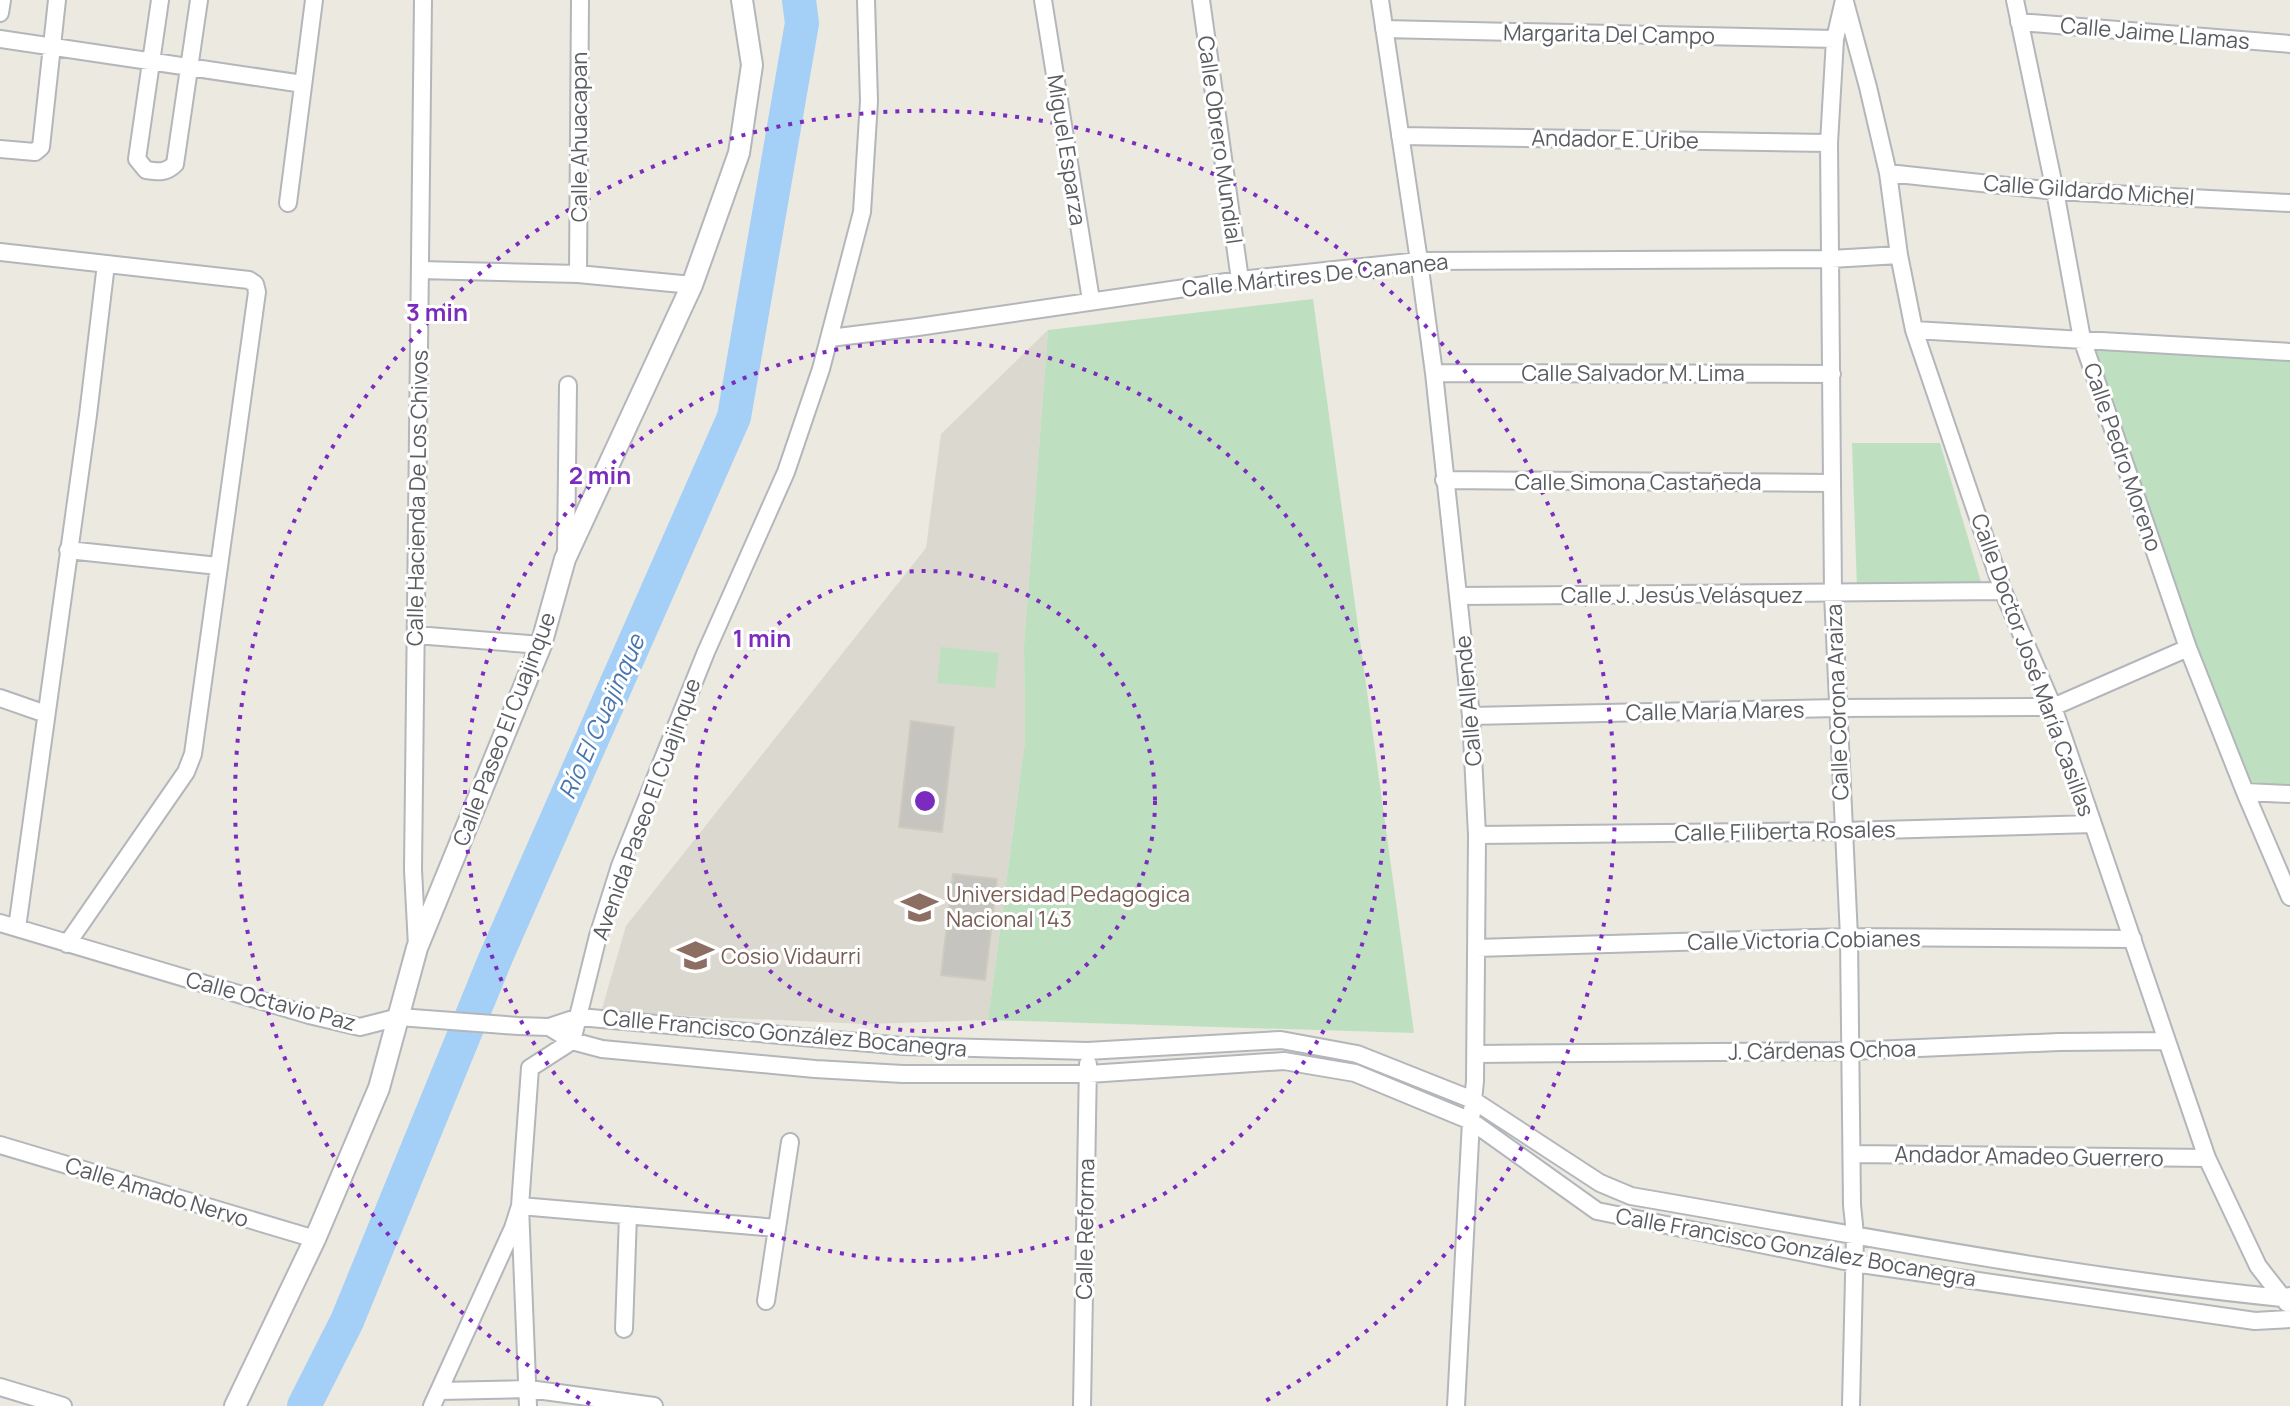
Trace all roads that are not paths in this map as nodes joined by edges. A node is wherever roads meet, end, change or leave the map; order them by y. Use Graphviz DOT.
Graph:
graph roads {
  1 [pos="2,0"];
  2 [pos="57,0"];
  3 [pos="160,0"];
  4 [pos="199,0"];
  5 [pos="314,0"];
  6 [pos="423,0"];
  7 [pos="580,0"];
  8 [pos="742,0"];
  9 [pos="866,0"];
  10 [pos="1043,0"];
  11 [pos="1201,0"];
  12 [pos="1380,0"];
  13 [pos="1844,0"];
  14 [pos="2015,0"];
  15 [pos="0,13"];
  16 [pos="2019,22"];
  17 [pos="1384,29"];
  18 [pos="0,39"];
  19 [pos="1835,39"];
  20 [pos="2290,44"];
  21 [pos="51,46"];
  22 [pos="151,61"];
  23 [pos="189,67"];
  24 [pos="303,84"];
  25 [pos="1400,136"];
  26 [pos="1829,143"];
  27 [pos="0,149"];
  28 [pos="1888,173"];
  29 [pos="2055,191"];
  30 [pos="288,203"];
  31 [pos="2290,203"];
  32 [pos="0,252"];
  33 [pos="1899,255"];
  34 [pos="1831,259"];
  35 [pos="1419,261"];
  36 [pos="106,264"];
  37 [pos="420,270"];
  38 [pos="578,274"];
  39 [pos="1240,280"];
  40 [pos="692,285"];
  41 [pos="1091,300"];
  42 [pos="1914,330"];
  43 [pos="830,338"];
  44 [pos="2082,339"];
  45 [pos="2290,352"];
  46 [pos="1434,373"];
  47 [pos="1832,374"];
  48 [pos="568,385"];
  49 [pos="1444,480"];
  50 [pos="1832,483"];
  51 [pos="68,550"];
  52 [pos="565,559"];
  53 [pos="218,566"];
  54 [pos="2003,591"];
  55 [pos="1833,594"];
  56 [pos="1458,596"];
  57 [pos="416,635"];
  58 [pos="541,645"];
  59 [pos="2188,648"];
  60 [pos="0,698"];
  61 [pos="2053,707"];
  62 [pos="1838,708"];
  63 [pos="46,714"];
  64 [pos="1471,716"];
  65 [pos="2245,792"];
  66 [pos="2290,794"];
  67 [pos="2093,824"];
  68 [pos="1843,831"];
  69 [pos="1477,835"];
  70 [pos="2290,897"];
  71 [pos="0,923"];
  72 [pos="17,928"];
  73 [pos="1849,937"];
  74 [pos="2133,939"];
  75 [pos="67,944"];
  76 [pos="417,948"];
  77 [pos="1476,948"];
  78 [pos="409,1017"];
  79 [pos="579,1017"];
  80 [pos="549,1027"];
  81 [pos="572,1041"];
  82 [pos="2167,1041"];
  83 [pos="903,1046"];
  84 [pos="1087,1051"];
  85 [pos="1850,1051"];
  86 [pos="1476,1054"];
  87 [pos="903,1074"];
  88 [pos="1089,1074"];
  89 [pos="1473,1100"];
  90 [pos="1471,1121"];
  91 [pos="790,1142"];
  92 [pos="0,1145"];
  93 [pos="1852,1154"];
  94 [pos="2207,1158"];
  95 [pos="520,1206"];
  96 [pos="628,1215"];
  97 [pos="777,1228"];
  98 [pos="1855,1234"];
  99 [pos="315,1239"];
  100 [pos="1854,1263"];
  101 [pos="2287,1300"];
  102 [pos="766,1301"];
  103 [pos="2290,1319"];
  104 [pos="624,1329"];
  105 [pos="0,1387"];
  106 [pos="436,1398"];
  107 [pos="529,1398"];
  108 [pos="613,1404"];
  109 [pos="63,1406"];
  110 [pos="235,1406"];
  111 [pos="654,1406"];
  112 [pos="1082,1406"];
  113 [pos="1456,1406"];
  114 [pos="1851,1406"];
  1 -- 15 [label="street"];
  2 -- 21 [label="street"];
  3 -- 22 [label="street"];
  4 -- 23 [label="street"];
  5 -- 24 [label="street"];
  6 -- 37 [label="street, Calle Hacienda De Los Chivos"];
  7 -- 38 [label="street, Calle Ahuacapan"];
  8 -- 40 [label="street, Calle Paseo El Cuajinque"];
  9 -- 43 [label="street, Avenida Paseo El Cuajinque"];
  10 -- 41 [label="street, Miguel Esparza"];
  11 -- 39 [label="street, Calle Obrero Mundial"];
  12 -- 17 [label="street, Calle Allende"];
  13 -- 19 [label="street, Calle Corona Araiza"];
  13 -- 28 [label="street, Calle Doctor José María Casillas"];
  14 -- 16 [label="street, Calle Pedro Moreno"];
  16 -- 20 [label="street, Calle Jaime Llamas"];
  16 -- 29 [label="street, Calle Pedro Moreno"];
  17 -- 19 [label="street, Margarita Del Campo"];
  17 -- 25 [label="street, Calle Allende"];
  18 -- 21 [label="street"];
  19 -- 26 [label="street, Calle Corona Araiza"];
  21 -- 22 [label="street"];
  21 -- 27 [label="street"];
  22 -- 23 [label="street"];
  22 -- 23 [label="street"];
  23 -- 24 [label="street"];
  24 -- 30 [label="street"];
  25 -- 26 [label="street, Andador E. Uribe"];
  25 -- 35 [label="street, Calle Allende"];
  26 -- 34 [label="street, Calle Corona Araiza"];
  28 -- 29 [label="street, Calle Gildardo Michel"];
  28 -- 33 [label="street, Calle Doctor José María Casillas"];
  29 -- 31 [label="street, Calle Gildardo Michel"];
  29 -- 44 [label="street, Calle Pedro Moreno"];
  32 -- 36 [label="street"];
  33 -- 34 [label="street, Calle Mártires De Cananea"];
  33 -- 42 [label="street, Calle Doctor José María Casillas"];
  34 -- 35 [label="street, Calle Mártires De Cananea"];
  34 -- 47 [label="street, Calle Corona Araiza"];
  35 -- 39 [label="street, Calle Mártires De Cananea"];
  35 -- 46 [label="street, Calle Allende"];
  36 -- 51 [label="street"];
  36 -- 53 [label="street"];
  37 -- 38 [label="street"];
  37 -- 57 [label="street, Calle Hacienda De Los Chivos"];
  38 -- 40 [label="street"];
  39 -- 41 [label="street, Calle Mártires De Cananea"];
  40 -- 52 [label="street, Calle Paseo El Cuajinque"];
  41 -- 43 [label="street, Calle Mártires De Cananea"];
  42 -- 44 [label="street"];
  42 -- 54 [label="street, Calle Doctor José María Casillas"];
  43 -- 79 [label="street, Avenida Paseo El Cuajinque"];
  44 -- 45 [label="street"];
  44 -- 59 [label="street, Calle Pedro Moreno"];
  46 -- 47 [label="street, Calle Salvador M. Lima"];
  46 -- 49 [label="street, Calle Allende"];
  47 -- 50 [label="street, Calle Corona Araiza"];
  48 -- 52 [label="street"];
  49 -- 50 [label="street, Calle Simona Castañeda"];
  49 -- 56 [label="street, Calle Allende"];
  50 -- 55 [label="street, Calle Corona Araiza"];
  51 -- 53 [label="street"];
  51 -- 63 [label="street"];
  52 -- 58 [label="street, Calle Paseo El Cuajinque"];
  53 -- 75 [label="street"];
  54 -- 55 [label="street, Calle J. Jesús Velásquez"];
  54 -- 61 [label="street, Calle Doctor José María Casillas"];
  55 -- 56 [label="street, Calle J. Jesús Velásquez"];
  55 -- 62 [label="street, Calle Corona Araiza"];
  56 -- 64 [label="street, Calle Allende"];
  57 -- 58 [label="street"];
  57 -- 76 [label="street, Calle Hacienda De Los Chivos"];
  58 -- 76 [label="street, Calle Paseo El Cuajinque"];
  59 -- 61 [label="street, Calle María Mares"];
  59 -- 65 [label="street, Calle Pedro Moreno"];
  60 -- 63 [label="street"];
  61 -- 62 [label="street, Calle María Mares"];
  61 -- 67 [label="street, Calle Doctor José María Casillas"];
  62 -- 64 [label="street, Calle María Mares"];
  62 -- 68 [label="street, Calle Corona Araiza"];
  63 -- 72 [label="street"];
  64 -- 69 [label="street, Calle Allende"];
  65 -- 66 [label="street"];
  65 -- 70 [label="street, Calle Pedro Moreno"];
  67 -- 68 [label="street, Calle Filiberta Rosales"];
  67 -- 74 [label="street, Calle Doctor José María Casillas"];
  68 -- 69 [label="street, Calle Filiberta Rosales"];
  68 -- 73 [label="street, Calle Corona Araiza"];
  69 -- 77 [label="street, Calle Allende"];
  71 -- 72 [label="street, Calle Octavio Paz"];
  72 -- 75 [label="street, Calle Octavio Paz"];
  73 -- 74 [label="street, Calle Victoria Cobianes"];
  73 -- 77 [label="street, Calle Victoria Cobianes"];
  73 -- 85 [label="street, Calle Corona Araiza"];
  74 -- 82 [label="street, Calle Doctor José María Casillas"];
  75 -- 78 [label="street, Calle Octavio Paz"];
  76 -- 78 [label="street, Calle Paseo El Cuajinque"];
  77 -- 86 [label="street, Calle Allende"];
  78 -- 80 [label="street, Calle Octavio Paz"];
  78 -- 99 [label="street, Calle Paseo El Cuajinque"];
  79 -- 80 [label="street, Calle Octavio Paz"];
  79 -- 81 [label="street, Avenida Paseo El Cuajinque"];
  79 -- 83 [label="street, Calle Francisco González Bocanegra"];
  80 -- 81 [label="street, Calle Octavio Paz"];
  81 -- 87 [label="street, Calle Francisco González Bocanegra"];
  81 -- 95 [label="street"];
  82 -- 85 [label="street, J. Cárdenas Ochoa"];
  82 -- 94 [label="street, Calle Doctor José María Casillas"];
  83 -- 84 [label="street, Calle Francisco González Bocanegra"];
  83 -- 87 [label="street"];
  84 -- 88 [label="street, Calle Reforma"];
  84 -- 89 [label="street, Calle Francisco González Bocanegra"];
  85 -- 86 [label="street, J. Cárdenas Ochoa"];
  85 -- 93 [label="street, Calle Corona Araiza"];
  86 -- 89 [label="street, Calle Allende"];
  87 -- 88 [label="street, Calle Francisco González Bocanegra"];
  88 -- 90 [label="street, Calle Francisco González Bocanegra"];
  88 -- 112 [label="street, Calle Reforma"];
  89 -- 90 [label="street, Calle Allende"];
  89 -- 98 [label="street, Calle Francisco González Bocanegra"];
  90 -- 100 [label="street, Calle Francisco González Bocanegra"];
  90 -- 113 [label="street, Calle Allende"];
  91 -- 97 [label="street"];
  92 -- 99 [label="street, Calle Amado Nervo"];
  93 -- 94 [label="street, Andador Amadeo Guerrero"];
  93 -- 98 [label="street, Calle Corona Araiza"];
  94 -- 101 [label="street, Calle Doctor José María Casillas"];
  95 -- 96 [label="street"];
  95 -- 106 [label="street"];
  95 -- 107 [label="street"];
  96 -- 97 [label="street"];
  96 -- 104 [label="street"];
  97 -- 102 [label="street"];
  98 -- 100 [label="street, Calle Corona Araiza"];
  98 -- 101 [label="street, Calle Francisco González Bocanegra"];
  99 -- 110 [label="street, Calle Paseo El Cuajinque"];
  100 -- 103 [label="street, Calle Francisco González Bocanegra"];
  100 -- 114 [label="street, Calle Corona Araiza"];
  105 -- 109 [label="street"];
  106 -- 107 [label="street"];
  107 -- 108 [label="street"];
  108 -- 111 [label="street"];
}
